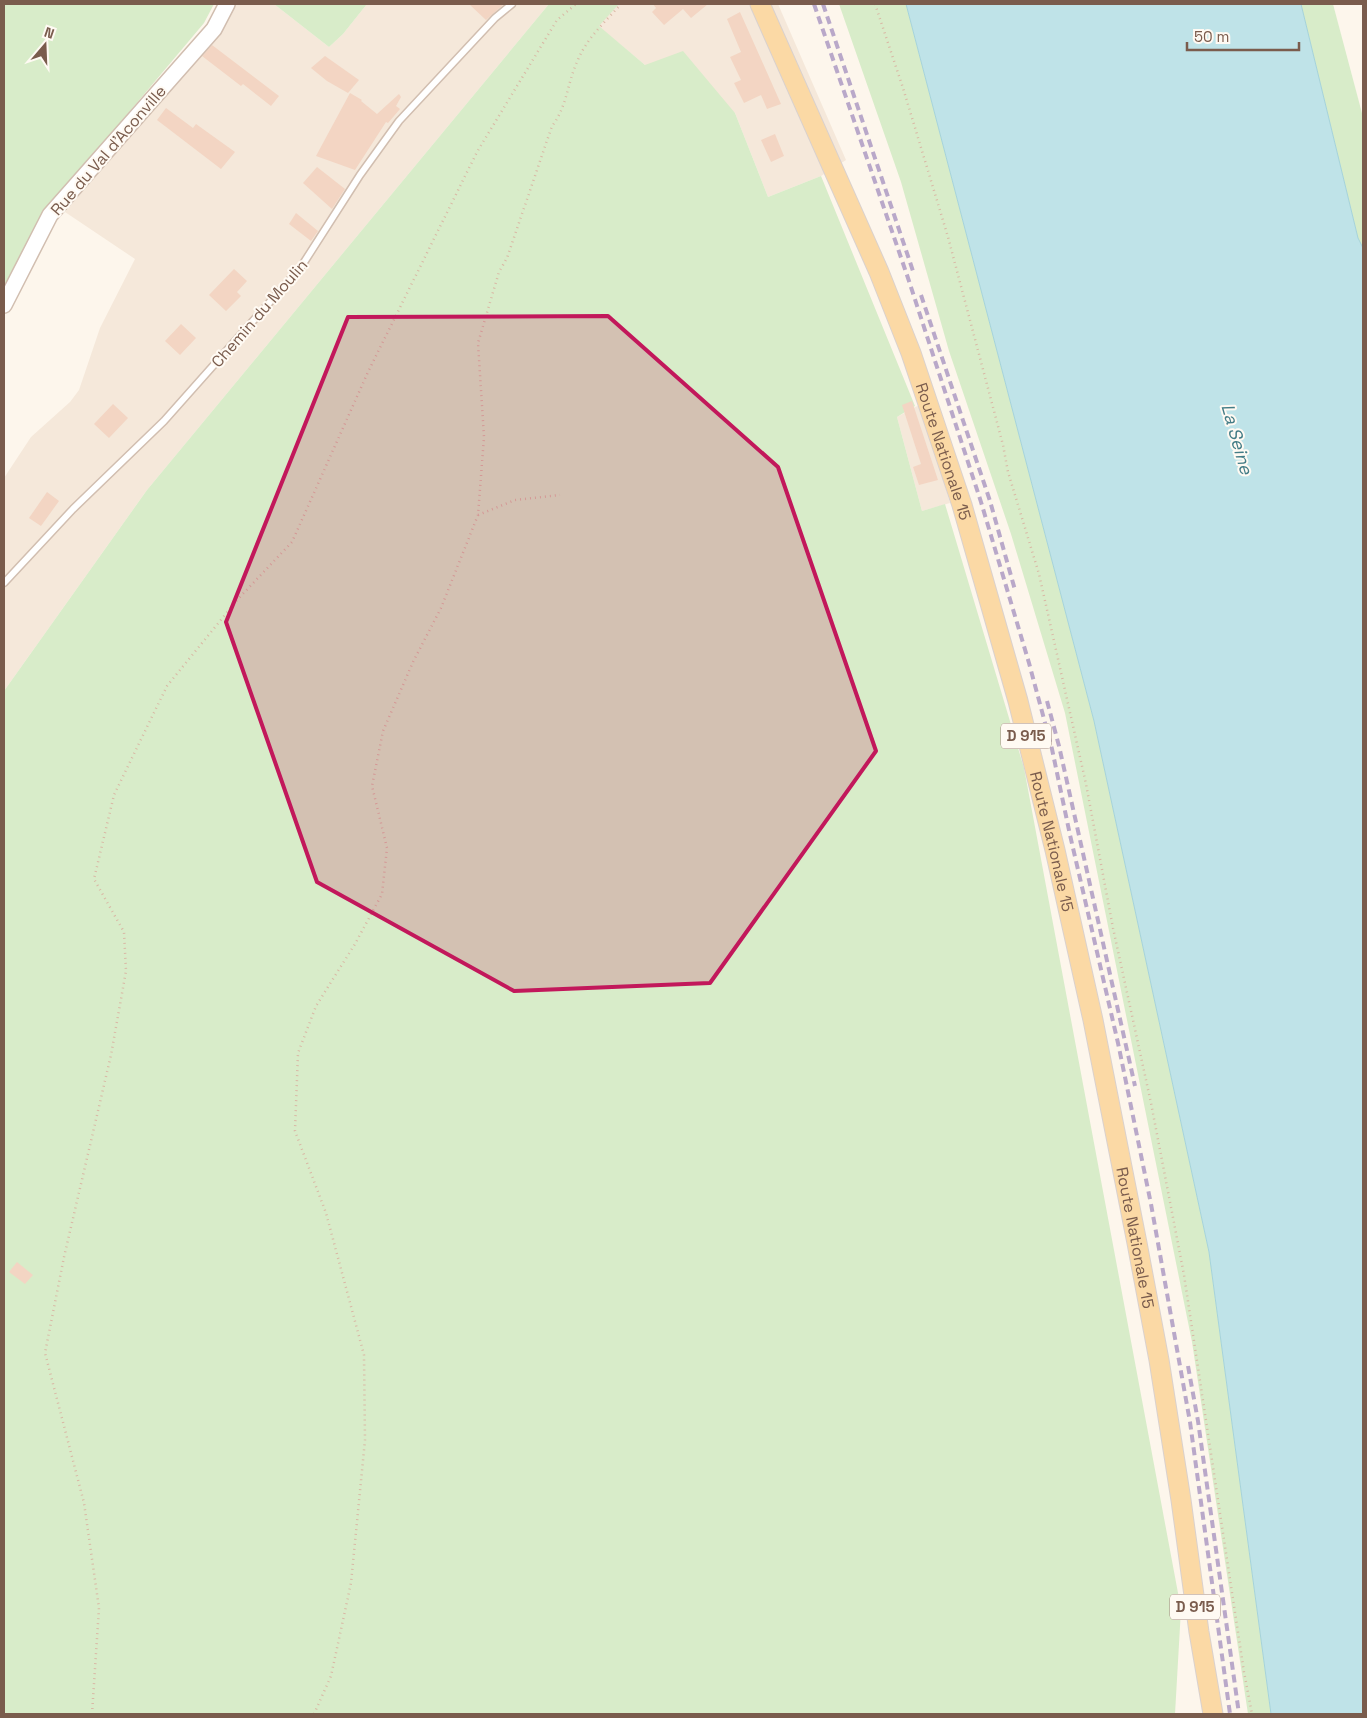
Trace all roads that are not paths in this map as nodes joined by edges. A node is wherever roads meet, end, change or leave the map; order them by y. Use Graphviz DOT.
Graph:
graph roads {
  1 [pos="227,4"];
  2 [pos="512,4"];
  3 [pos="760,4"];
  4 [pos="4,305"];
  5 [pos="4,583"];
  6 [pos="1212,1714"];
  1 -- 4 [label="street, Rue du Val d'Aconville"];
  2 -- 5 [label="lane, Chemin du Moulin"];
  3 -- 6 [label="main road, Route Nationale 15 / D 915"];
}
